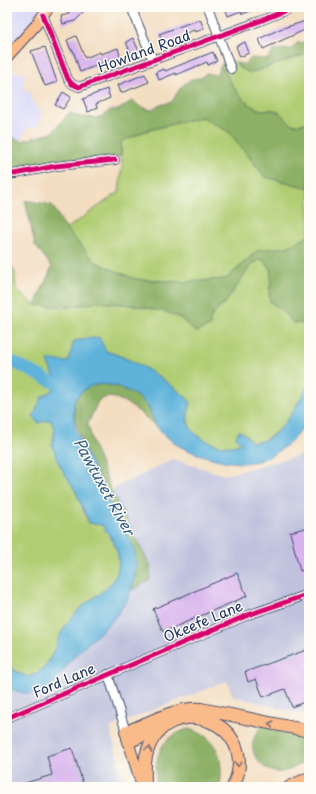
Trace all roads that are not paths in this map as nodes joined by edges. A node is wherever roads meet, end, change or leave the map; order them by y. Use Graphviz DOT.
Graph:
graph roads {
  1 [pos="132,7"];
  2 [pos="208,7"];
  3 [pos="294,7"];
  4 [pos="46,11"];
  5 [pos="218,36"];
  6 [pos="7,57"];
  7 [pos="153,60"];
  8 [pos="230,69"];
  9 [pos="115,160"];
  10 [pos="7,173"];
  11 [pos="309,594"];
  12 [pos="108,674"];
  13 [pos="7,718"];
  14 [pos="169,724"];
  15 [pos="309,732"];
  16 [pos="127,737"];
  17 [pos="309,778"];
  18 [pos="142,787"];
  19 [pos="145,787"];
  20 [pos="232,787"];
  21 [pos="290,787"];
  1 -- 7 [label="street"];
  2 -- 5 [label="street"];
  3 -- 5 [label="street, Howland Road"];
  4 -- 6 [label="main road"];
  4 -- 7 [label="street, Howland Road"];
  5 -- 7 [label="street, Howland Road"];
  5 -- 8 [label="street"];
  9 -- 10 [label="street"];
  11 -- 12 [label="street, Okeefe Lane"];
  12 -- 13 [label="street, Ford Lane"];
  12 -- 16 [label="street"];
  14 -- 16 [label="highway"];
  19 -- 14 [label="highway, one-way"];
  14 -- 20 [label="highway, one-way"];
  15 -- 16 [label="highway, one-way"];
  16 -- 18 [label="main road"];
  17 -- 21 [label="highway"];
}
